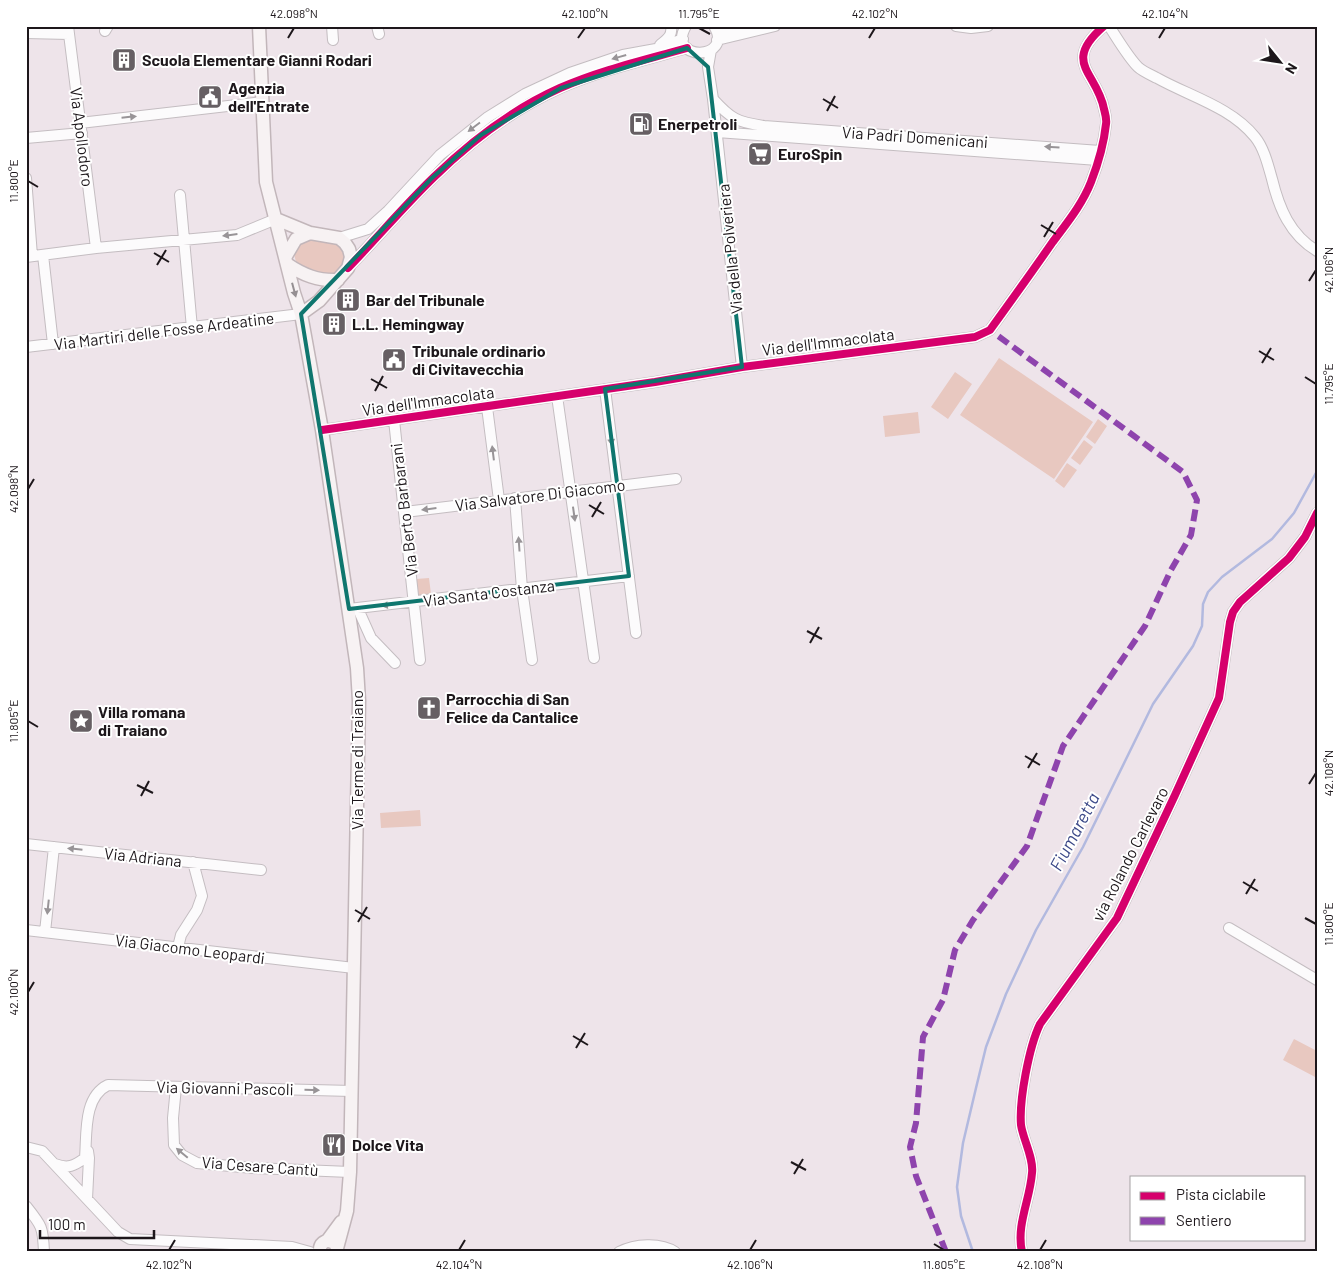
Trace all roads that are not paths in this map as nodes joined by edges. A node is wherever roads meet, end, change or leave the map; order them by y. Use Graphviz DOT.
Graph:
graph roads {
  1 [pos="259,26"];
  2 [pos="332,26"];
  3 [pos="671,26"];
  4 [pos="739,26"];
  5 [pos="775,26"];
  6 [pos="956,26"];
  7 [pos="988,26"];
  8 [pos="1104,26"];
  9 [pos="1109,26"];
  10 [pos="69,30"];
  11 [pos="716,32"];
  12 [pos="26,33"];
  13 [pos="684,34"];
  14 [pos="333,40"];
  15 [pos="656,49"];
  16 [pos="710,50"];
  17 [pos="697,54"];
  18 [pos="708,67"];
  19 [pos="713,99"];
  20 [pos="262,102"];
  21 [pos="730,116"];
  22 [pos="716,127"];
  23 [pos="81,128"];
  24 [pos="729,132"];
  25 [pos="26,138"];
  26 [pos="1099,155"];
  27 [pos="26,178"];
  28 [pos="180,194"];
  29 [pos="276,219"];
  30 [pos="310,233"];
  31 [pos="339,238"];
  32 [pos="184,240"];
  33 [pos="96,248"];
  34 [pos="1317,251"];
  35 [pos="43,255"];
  36 [pos="29,257"];
  37 [pos="286,260"];
  38 [pos="348,268"];
  39 [pos="338,280"];
  40 [pos="301,314"];
  41 [pos="192,328"];
  42 [pos="53,344"];
  43 [pos="26,347"];
  44 [pos="742,367"];
  45 [pos="604,390"];
  46 [pos="558,396"];
  47 [pos="487,407"];
  48 [pos="394,420"];
  49 [pos="322,430"];
  50 [pos="676,479"];
  51 [pos="616,486"];
  52 [pos="570,491"];
  53 [pos="515,498"];
  54 [pos="499,500"];
  55 [pos="405,512"];
  56 [pos="1317,513"];
  57 [pos="629,576"];
  58 [pos="584,581"];
  59 [pos="522,589"];
  60 [pos="415,602"];
  61 [pos="353,609"];
  62 [pos="636,633"];
  63 [pos="594,658"];
  64 [pos="420,660"];
  65 [pos="532,660"];
  66 [pos="395,663"];
  67 [pos="26,844"];
  68 [pos="54,847"];
  69 [pos="193,862"];
  70 [pos="261,870"];
  71 [pos="1229,928"];
  72 [pos="26,930"];
  73 [pos="45,932"];
  74 [pos="178,947"];
  75 [pos="354,968"];
  76 [pos="1317,980"];
  77 [pos="176,1087"];
  78 [pos="352,1091"];
  79 [pos="86,1143"];
  80 [pos="26,1147"];
  81 [pos="55,1164"];
  82 [pos="350,1172"];
  83 [pos="87,1199"];
  84 [pos="26,1206"];
  85 [pos="328,1247"];
  86 [pos="292,1248"];
  87 [pos="270,1249"];
  88 [pos="44,1252"];
  89 [pos="310,1252"];
  90 [pos="619,1252"];
  91 [pos="675,1252"];
  92 [pos="1022,1252"];
  1 -- 20 [label="main road"];
  2 -- 14 [label="street"];
  3 -- 15 [label="street"];
  4 -- 11 [label="street"];
  5 -- 11 [label="street"];
  6 -- 7 [label="street"];
  8 -- 26 [label="street, Via dell'Immacolata"];
  9 -- 34 [label="street"];
  10 -- 12 [label="street"];
  10 -- 23 [label="street, Via Apollodoro"];
  11 -- 16 [label="street"];
  13 -- 15 [label="street"];
  13 -- 17 [label="street"];
  13 -- 38 [label="street"];
  15 -- 31 [label="street, one-way"];
  16 -- 17 [label="street"];
  16 -- 18 [label="street, Via della Polveriera"];
  17 -- 18 [label="street"];
  18 -- 19 [label="street, Via della Polveriera"];
  19 -- 21 [label="street, Via Padri Domenicani"];
  19 -- 22 [label="street, Via della Polveriera"];
  23 -- 20 [label="street, one-way"];
  20 -- 29 [label="main road"];
  21 -- 22 [label="street"];
  21 -- 24 [label="street"];
  26 -- 21 [label="street, Via Padri Domenicani, one-way"];
  22 -- 24 [label="street, Via Padri Domenicani"];
  22 -- 44 [label="street, Via della Polveriera"];
  23 -- 25 [label="street"];
  23 -- 33 [label="street, Via Apollodoro"];
  24 -- 26 [label="street, Via Padri Domenicani"];
  26 -- 44 [label="street, Via dell'Immacolata"];
  27 -- 36 [label="street"];
  28 -- 32 [label="street"];
  29 -- 30 [label="main road"];
  29 -- 32 [label="street, one-way"];
  29 -- 37 [label="main road, Via Terme di Traiano"];
  30 -- 31 [label="main road"];
  30 -- 37 [label="main road"];
  31 -- 38 [label="main road"];
  32 -- 33 [label="street"];
  32 -- 41 [label="street"];
  33 -- 35 [label="street"];
  35 -- 36 [label="street"];
  35 -- 42 [label="street"];
  37 -- 39 [label="main road"];
  37 -- 40 [label="main road, Via Terme di Traiano, one-way"];
  38 -- 39 [label="main road"];
  39 -- 40 [label="main road"];
  40 -- 41 [label="street, Via Martiri delle Fosse Ardeatine"];
  40 -- 49 [label="main road, Via Terme di Traiano"];
  41 -- 42 [label="street, Via Martiri delle Fosse Ardeatine"];
  42 -- 43 [label="street, Via Martiri delle Fosse Ardeatine"];
  44 -- 45 [label="street, Via dell'Immacolata"];
  45 -- 46 [label="street, Via dell'Immacolata"];
  45 -- 51 [label="street, one-way"];
  46 -- 47 [label="street, Via dell'Immacolata"];
  46 -- 52 [label="street"];
  47 -- 48 [label="street, Via dell'Immacolata"];
  54 -- 47 [label="street, one-way"];
  48 -- 49 [label="street, Via dell'Immacolata"];
  48 -- 55 [label="street, Via Berto Barbarani"];
  49 -- 61 [label="main road, Via Terme di Traiano"];
  50 -- 51 [label="street, Via Salvatore Di Giacomo"];
  51 -- 52 [label="street, Via Salvatore Di Giacomo"];
  51 -- 57 [label="street"];
  52 -- 53 [label="street, Via Salvatore Di Giacomo"];
  52 -- 58 [label="street, one-way"];
  53 -- 54 [label="street, Via Salvatore Di Giacomo"];
  59 -- 53 [label="street, one-way"];
  54 -- 55 [label="street, Via Salvatore Di Giacomo, one-way"];
  55 -- 60 [label="street, Via Berto Barbarani"];
  56 -- 92 [label="street, via Rolando Carlevaro"];
  57 -- 58 [label="street, Via Santa Costanza"];
  57 -- 62 [label="street"];
  58 -- 59 [label="street, Via Santa Costanza"];
  58 -- 63 [label="street"];
  59 -- 60 [label="street, Via Santa Costanza"];
  59 -- 65 [label="street"];
  60 -- 61 [label="street, Via Santa Costanza, one-way"];
  60 -- 64 [label="street, Via Berto Barbarani"];
  61 -- 66 [label="street, Via Terme di Traiano"];
  61 -- 75 [label="main road, Via Terme di Traiano"];
  67 -- 68 [label="street, Via Adriana"];
  69 -- 68 [label="street, Via Adriana, one-way"];
  68 -- 73 [label="street, one-way"];
  69 -- 70 [label="street, Via Adriana"];
  69 -- 74 [label="street"];
  71 -- 76 [label="street"];
  72 -- 73 [label="street, Via Giacomo Leopardi"];
  73 -- 74 [label="street, Via Giacomo Leopardi"];
  74 -- 75 [label="street, Via Giacomo Leopardi"];
  75 -- 78 [label="main road, Via Terme di Traiano"];
  77 -- 78 [label="street, Via Giovanni Pascoli, one-way"];
  77 -- 79 [label="street, Via Giovanni Pascoli"];
  82 -- 77 [label="street, Via Cesare Cantù, one-way"];
  78 -- 82 [label="main road, Via Terme di Traiano"];
  79 -- 81 [label="street"];
  79 -- 83 [label="street"];
  80 -- 81 [label="street"];
  81 -- 83 [label="street"];
  82 -- 85 [label="main road, Via Terme di Traiano"];
  83 -- 87 [label="street"];
  84 -- 88 [label="street"];
  85 -- 86 [label="street"];
  86 -- 87 [label="street"];
  86 -- 89 [label="street"];
  90 -- 91 [label="street"];
}
